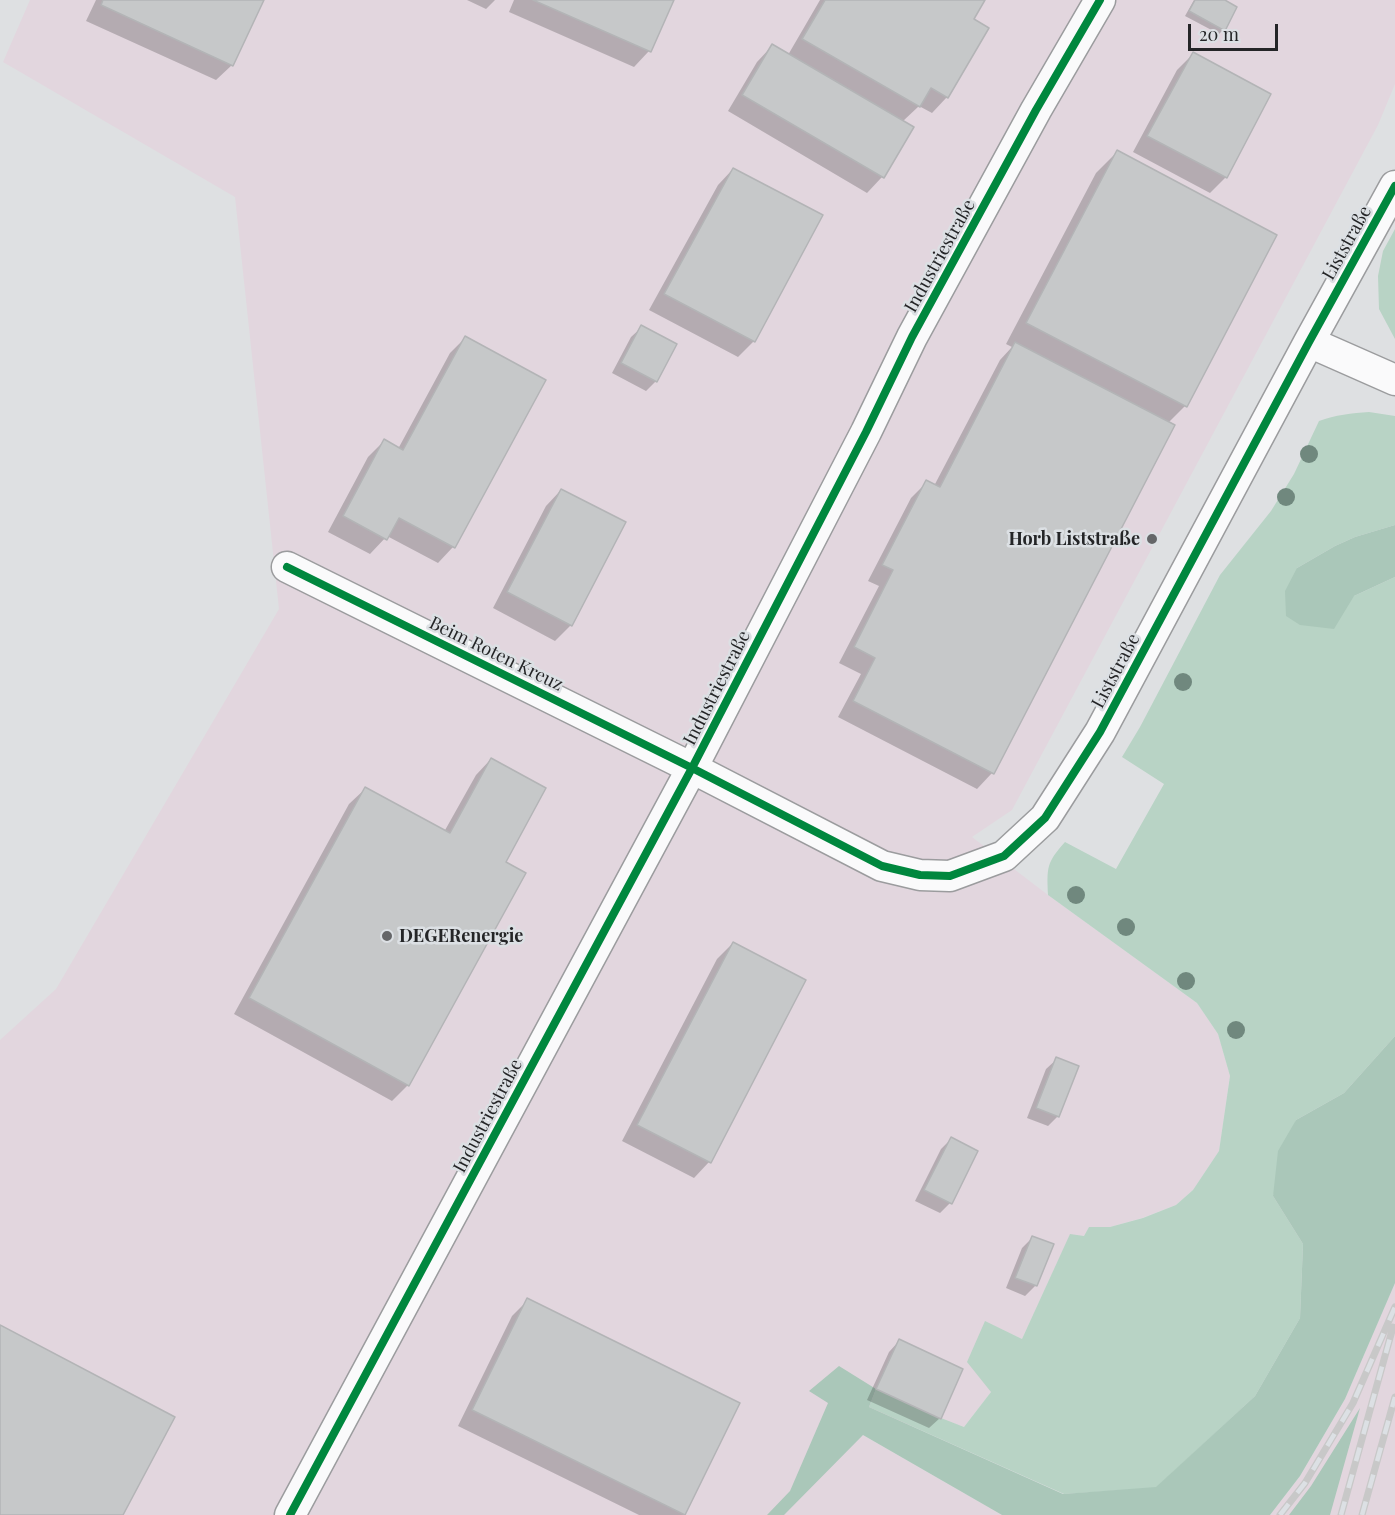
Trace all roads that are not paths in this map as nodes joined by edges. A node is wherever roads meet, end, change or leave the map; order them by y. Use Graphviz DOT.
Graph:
graph roads {
  1 [pos="1100,0"];
  2 [pos="1395,186"];
  3 [pos="1310,342"];
  4 [pos="1395,380"];
  5 [pos="287,567"];
  6 [pos="692,768"];
  7 [pos="290,1515"];
  1 -- 6 [label="street, Industriestraße"];
  2 -- 3 [label="street, Liststraße"];
  3 -- 4 [label="street"];
  3 -- 6 [label="street, Liststraße"];
  5 -- 6 [label="street, Beim Roten Kreuz"];
  6 -- 7 [label="street, Industriestraße"];
}
